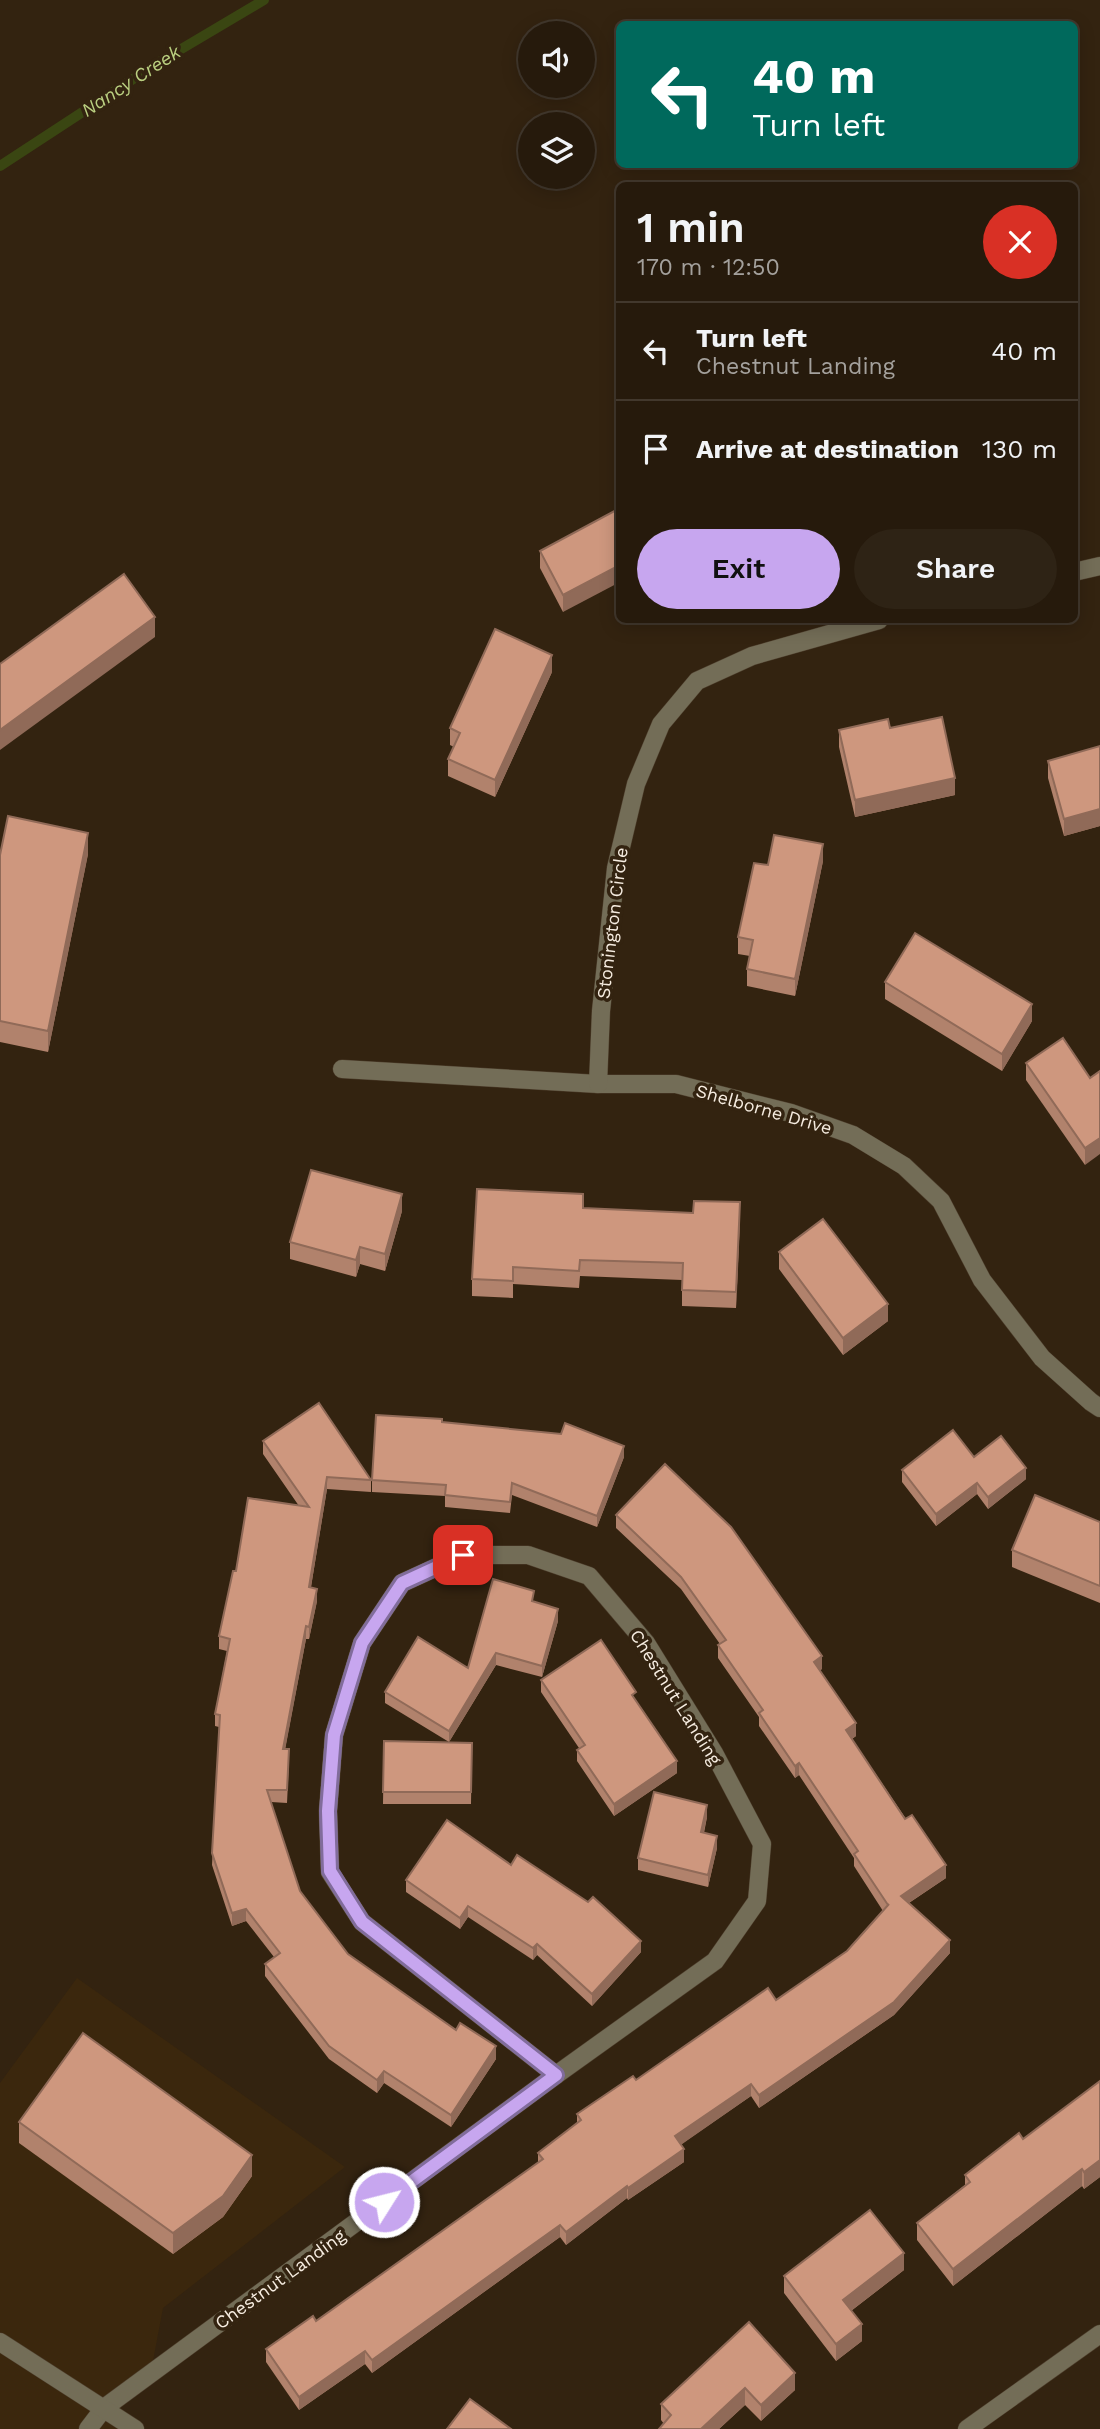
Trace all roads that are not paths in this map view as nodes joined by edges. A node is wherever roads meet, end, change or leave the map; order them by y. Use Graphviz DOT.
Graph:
graph roads {
  1 [pos="1100,566"];
  2 [pos="1078,571"];
  3 [pos="868,623"];
  4 [pos="342,1069"];
  5 [pos="598,1084"];
  6 [pos="1100,1408"];
  7 [pos="556,2075"];
  8 [pos="1100,2334"];
  9 [pos="0,2342"];
  10 [pos="104,2408"];
  11 [pos="88,2429"];
  12 [pos="135,2429"];
  13 [pos="967,2429"];
  1 -- 2 [label="street"];
  3 -- 5 [label="street, Stonington Circle"];
  4 -- 5 [label="street, Shelborne Drive"];
  5 -- 6 [label="street, Shelborne Drive"];
  7 -- 7 [label="street, Chestnut Landing"];
  7 -- 10 [label="street, Chestnut Landing"];
  8 -- 13 [label="street"];
  9 -- 10 [label="street"];
  10 -- 11 [label="street, Chestnut Landing"];
  10 -- 12 [label="street"];
}
